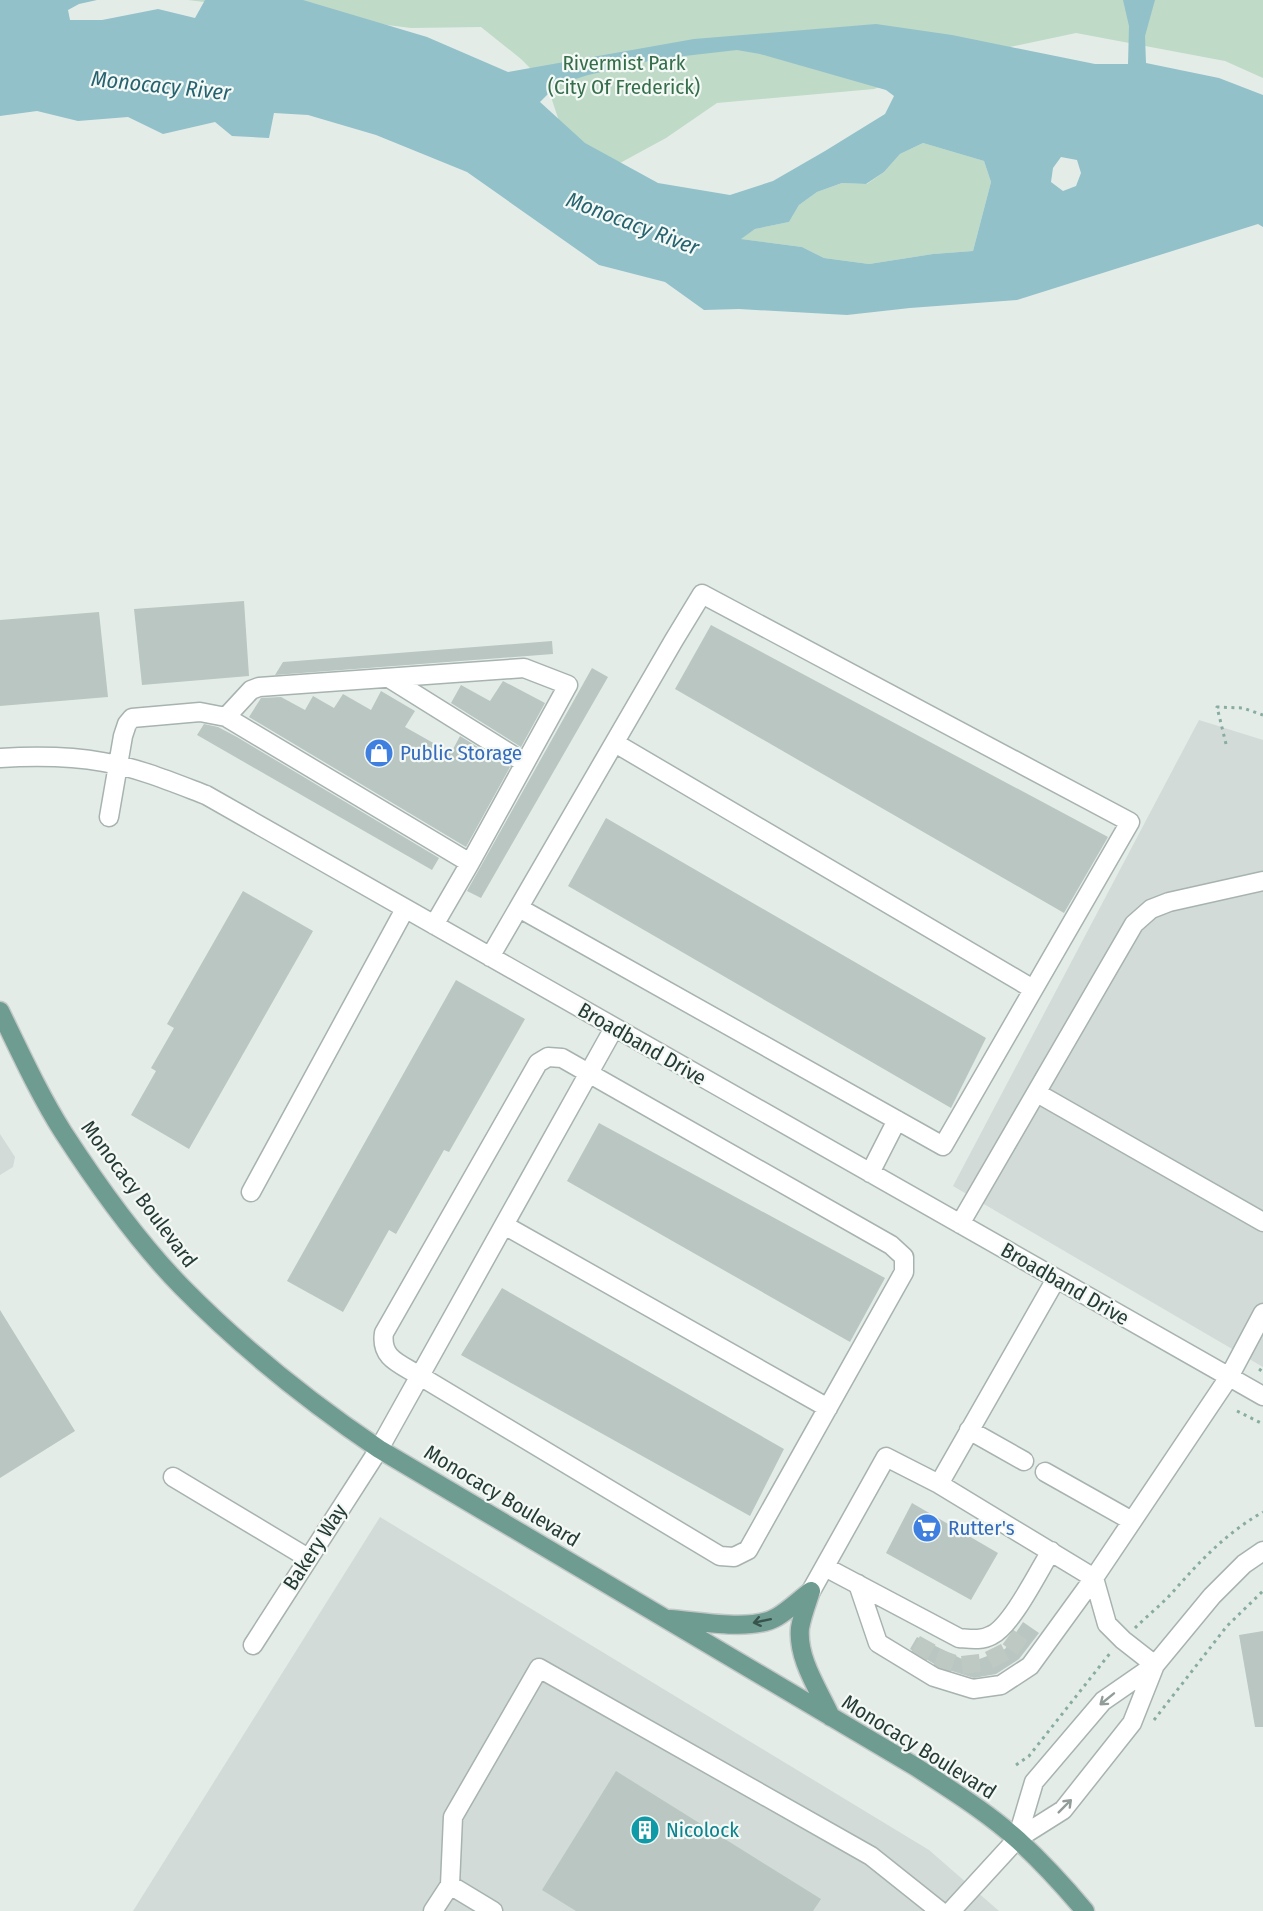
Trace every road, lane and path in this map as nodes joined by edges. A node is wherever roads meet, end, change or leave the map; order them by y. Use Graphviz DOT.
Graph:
graph roads {
  1 [pos="389,678"];
  2 [pos="1263,715"];
  3 [pos="226,717"];
  4 [pos="615,743"];
  5 [pos="1226,744"];
  6 [pos="0,758"];
  7 [pos="525,763"];
  8 [pos="117,765"];
  9 [pos="109,817"];
  10 [pos="470,862"];
  11 [pos="1263,882"];
  12 [pos="519,908"];
  13 [pos="405,909"];
  14 [pos="434,925"];
  15 [pos="490,957"];
  16 [pos="1033,989"];
  17 [pos="0,1011"];
  18 [pos="614,1028"];
  19 [pos="589,1074"];
  20 [pos="1037,1093"];
  21 [pos="897,1120"];
  22 [pos="870,1173"];
  23 [pos="251,1192"];
  24 [pos="1263,1222"];
  25 [pos="960,1224"];
  26 [pos="504,1226"];
  27 [pos="1056,1279"];
  28 [pos="1263,1313"];
  29 [pos="1259,1369"];
  30 [pos="1263,1372"];
  31 [pos="420,1376"];
  32 [pos="1229,1377"];
  33 [pos="1263,1396"];
  34 [pos="828,1408"];
  35 [pos="1237,1411"];
  36 [pos="1263,1424"];
  37 [pos="969,1430"];
  38 [pos="379,1449"];
  39 [pos="1024,1461"];
  40 [pos="1045,1472"];
  41 [pos="172,1477"];
  42 [pos="939,1484"];
  43 [pos="1132,1521"];
  44 [pos="1051,1551"];
  45 [pos="1263,1551"];
  46 [pos="308,1558"];
  47 [pos="825,1567"];
  48 [pos="1094,1578"];
  49 [pos="858,1584"];
  50 [pos="811,1591"];
  51 [pos="1263,1591"];
  52 [pos="664,1619"];
  53 [pos="1008,1643"];
  54 [pos="253,1645"];
  55 [pos="1155,1665"];
  56 [pos="831,1717"];
  57 [pos="1150,1724"];
  58 [pos="1017,1839"];
  59 [pos="450,1885"];
  60 [pos="434,1911"];
  61 [pos="493,1911"];
  62 [pos="940,1911"];
  63 [pos="951,1911"];
  64 [pos="1085,1911"];
  1 -- 3 [label="street"];
  1 -- 7 [label="street"];
  1 -- 7 [label="street"];
  2 -- 5 [label="path"];
  3 -- 8 [label="street"];
  3 -- 10 [label="street"];
  4 -- 12 [label="street"];
  4 -- 16 [label="street"];
  4 -- 16 [label="street"];
  6 -- 8 [label="street, Broadband Drive"];
  7 -- 10 [label="street"];
  8 -- 9 [label="street"];
  8 -- 13 [label="street, Broadband Drive"];
  10 -- 14 [label="street"];
  11 -- 20 [label="street"];
  12 -- 15 [label="street"];
  12 -- 21 [label="street"];
  13 -- 14 [label="street, Broadband Drive"];
  13 -- 23 [label="street"];
  14 -- 15 [label="street, Broadband Drive"];
  15 -- 18 [label="street, Broadband Drive"];
  16 -- 21 [label="street"];
  17 -- 38 [label="main road, Monocacy Boulevard"];
  18 -- 19 [label="street, Bakery Way"];
  18 -- 22 [label="street, Broadband Drive"];
  19 -- 26 [label="street, Bakery Way"];
  19 -- 31 [label="street"];
  19 -- 34 [label="street"];
  20 -- 24 [label="street"];
  20 -- 25 [label="street"];
  21 -- 22 [label="street"];
  22 -- 25 [label="street, Broadband Drive"];
  25 -- 27 [label="street, Broadband Drive"];
  26 -- 31 [label="street, Bakery Way"];
  26 -- 34 [label="street"];
  27 -- 32 [label="street, Broadband Drive"];
  27 -- 37 [label="street"];
  28 -- 32 [label="street"];
  29 -- 30 [label="path"];
  31 -- 34 [label="street"];
  31 -- 38 [label="street, Bakery Way"];
  32 -- 33 [label="street, Broadband Drive"];
  32 -- 43 [label="street"];
  35 -- 36 [label="path"];
  37 -- 39 [label="street"];
  37 -- 42 [label="street"];
  38 -- 46 [label="street, Bakery Way"];
  38 -- 52 [label="main road, Monocacy Boulevard"];
  40 -- 43 [label="street"];
  41 -- 46 [label="street"];
  42 -- 44 [label="street"];
  42 -- 47 [label="street"];
  43 -- 48 [label="street"];
  44 -- 48 [label="street"];
  44 -- 53 [label="street"];
  45 -- 55 [label="street"];
  46 -- 54 [label="street, Bakery Way"];
  47 -- 49 [label="street"];
  47 -- 50 [label="street"];
  48 -- 53 [label="street"];
  48 -- 55 [label="street"];
  49 -- 53 [label="street"];
  49 -- 53 [label="street"];
  50 -- 52 [label="main road, one-way"];
  50 -- 56 [label="main road"];
  51 -- 57 [label="path"];
  52 -- 56 [label="main road, Monocacy Boulevard"];
  58 -- 55 [label="street, one-way"];
  55 -- 58 [label="street, one-way"];
  56 -- 58 [label="main road, Monocacy Boulevard"];
  58 -- 63 [label="street"];
  58 -- 64 [label="main road, Monocacy Boulevard"];
  59 -- 60 [label="street"];
  59 -- 61 [label="street"];
  59 -- 62 [label="street"];
}
